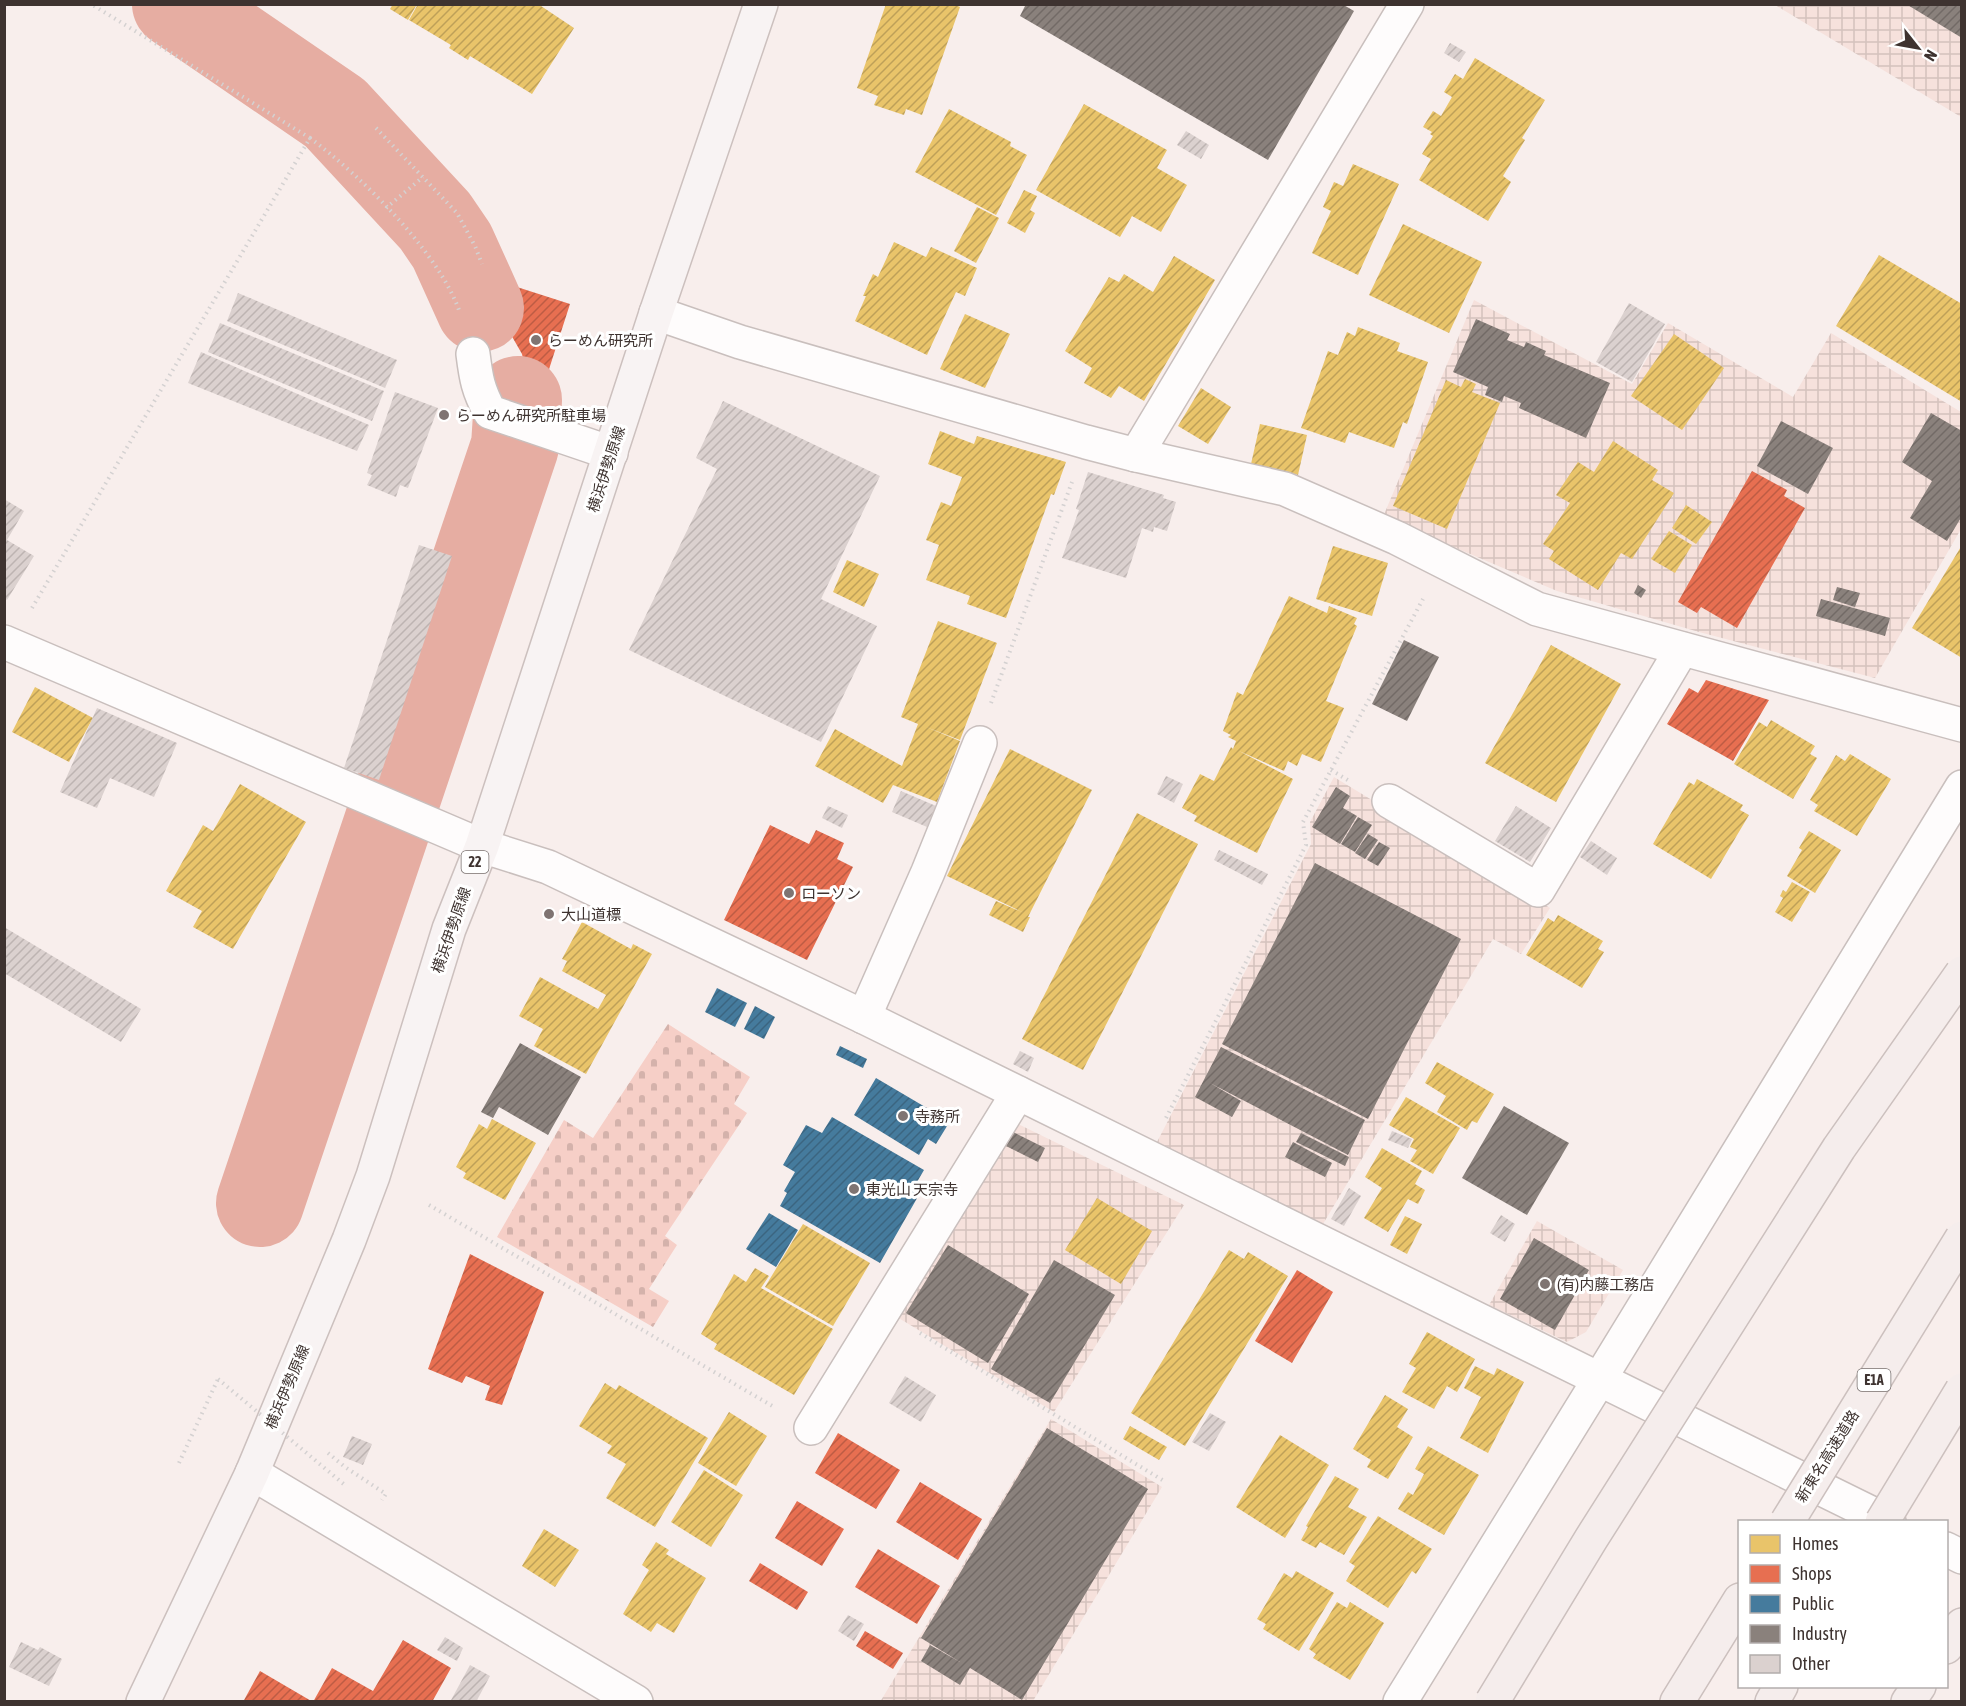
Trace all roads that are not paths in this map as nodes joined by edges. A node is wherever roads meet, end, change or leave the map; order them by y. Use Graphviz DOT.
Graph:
graph roads {
  1 [pos="761,4"];
  2 [pos="1407,4"];
  3 [pos="656,313"];
  4 [pos="473,354"];
  5 [pos="611,453"];
  6 [pos="1136,455"];
  7 [pos="6,647"];
  8 [pos="1682,649"];
  9 [pos="1962,725"];
  10 [pos="980,744"];
  11 [pos="1962,787"];
  12 [pos="1389,801"];
  13 [pos="482,846"];
  14 [pos="1962,974"];
  15 [pos="864,1017"];
  16 [pos="1018,1093"];
  17 [pos="1962,1238"];
  18 [pos="1599,1380"];
  19 [pos="1962,1390"];
  20 [pos="811,1428"];
  21 [pos="252,1473"];
  22 [pos="1789,1520"];
  23 [pos="1883,1520"];
  24 [pos="1887,1520"];
  25 [pos="1948,1550"];
  26 [pos="1962,1557"];
  27 [pos="1738,1603"];
  28 [pos="1962,1625"];
  29 [pos="1948,1646"];
  30 [pos="1780,1688"];
  31 [pos="1917,1688"];
  32 [pos="143,1701"];
  33 [pos="636,1701"];
  34 [pos="1400,1701"];
  35 [pos="1492,1701"];
  36 [pos="1677,1701"];
  37 [pos="1772,1701"];
  38 [pos="1908,1701"];
  1 -- 3 [label="main road, 横浜伊勢原線 / 22"];
  2 -- 6 [label="street"];
  3 -- 5 [label="main road, 横浜伊勢原線 / 22"];
  3 -- 6 [label="street"];
  4 -- 5 [label="street"];
  5 -- 13 [label="main road, 横浜伊勢原線 / 22"];
  6 -- 8 [label="street"];
  7 -- 13 [label="street"];
  8 -- 9 [label="street"];
  8 -- 12 [label="street"];
  10 -- 15 [label="street"];
  11 -- 18 [label="street"];
  13 -- 15 [label="street"];
  13 -- 21 [label="main road, 横浜伊勢原線 / 22"];
  14 -- 35 [label="highway, bridge"];
  15 -- 16 [label="street"];
  16 -- 18 [label="street"];
  16 -- 20 [label="street"];
  17 -- 22 [label="highway, 新東名高速道路 / E1A, bridge"];
  18 -- 24 [label="street"];
  18 -- 34 [label="street"];
  19 -- 23 [label="highway, bridge"];
  21 -- 32 [label="main road, 横浜伊勢原線 / 22"];
  21 -- 33 [label="street"];
  25 -- 26 [label="street"];
  27 -- 36 [label="highway"];
  28 -- 29 [label="highway"];
  30 -- 37 [label="highway"];
  31 -- 38 [label="highway"];
}
